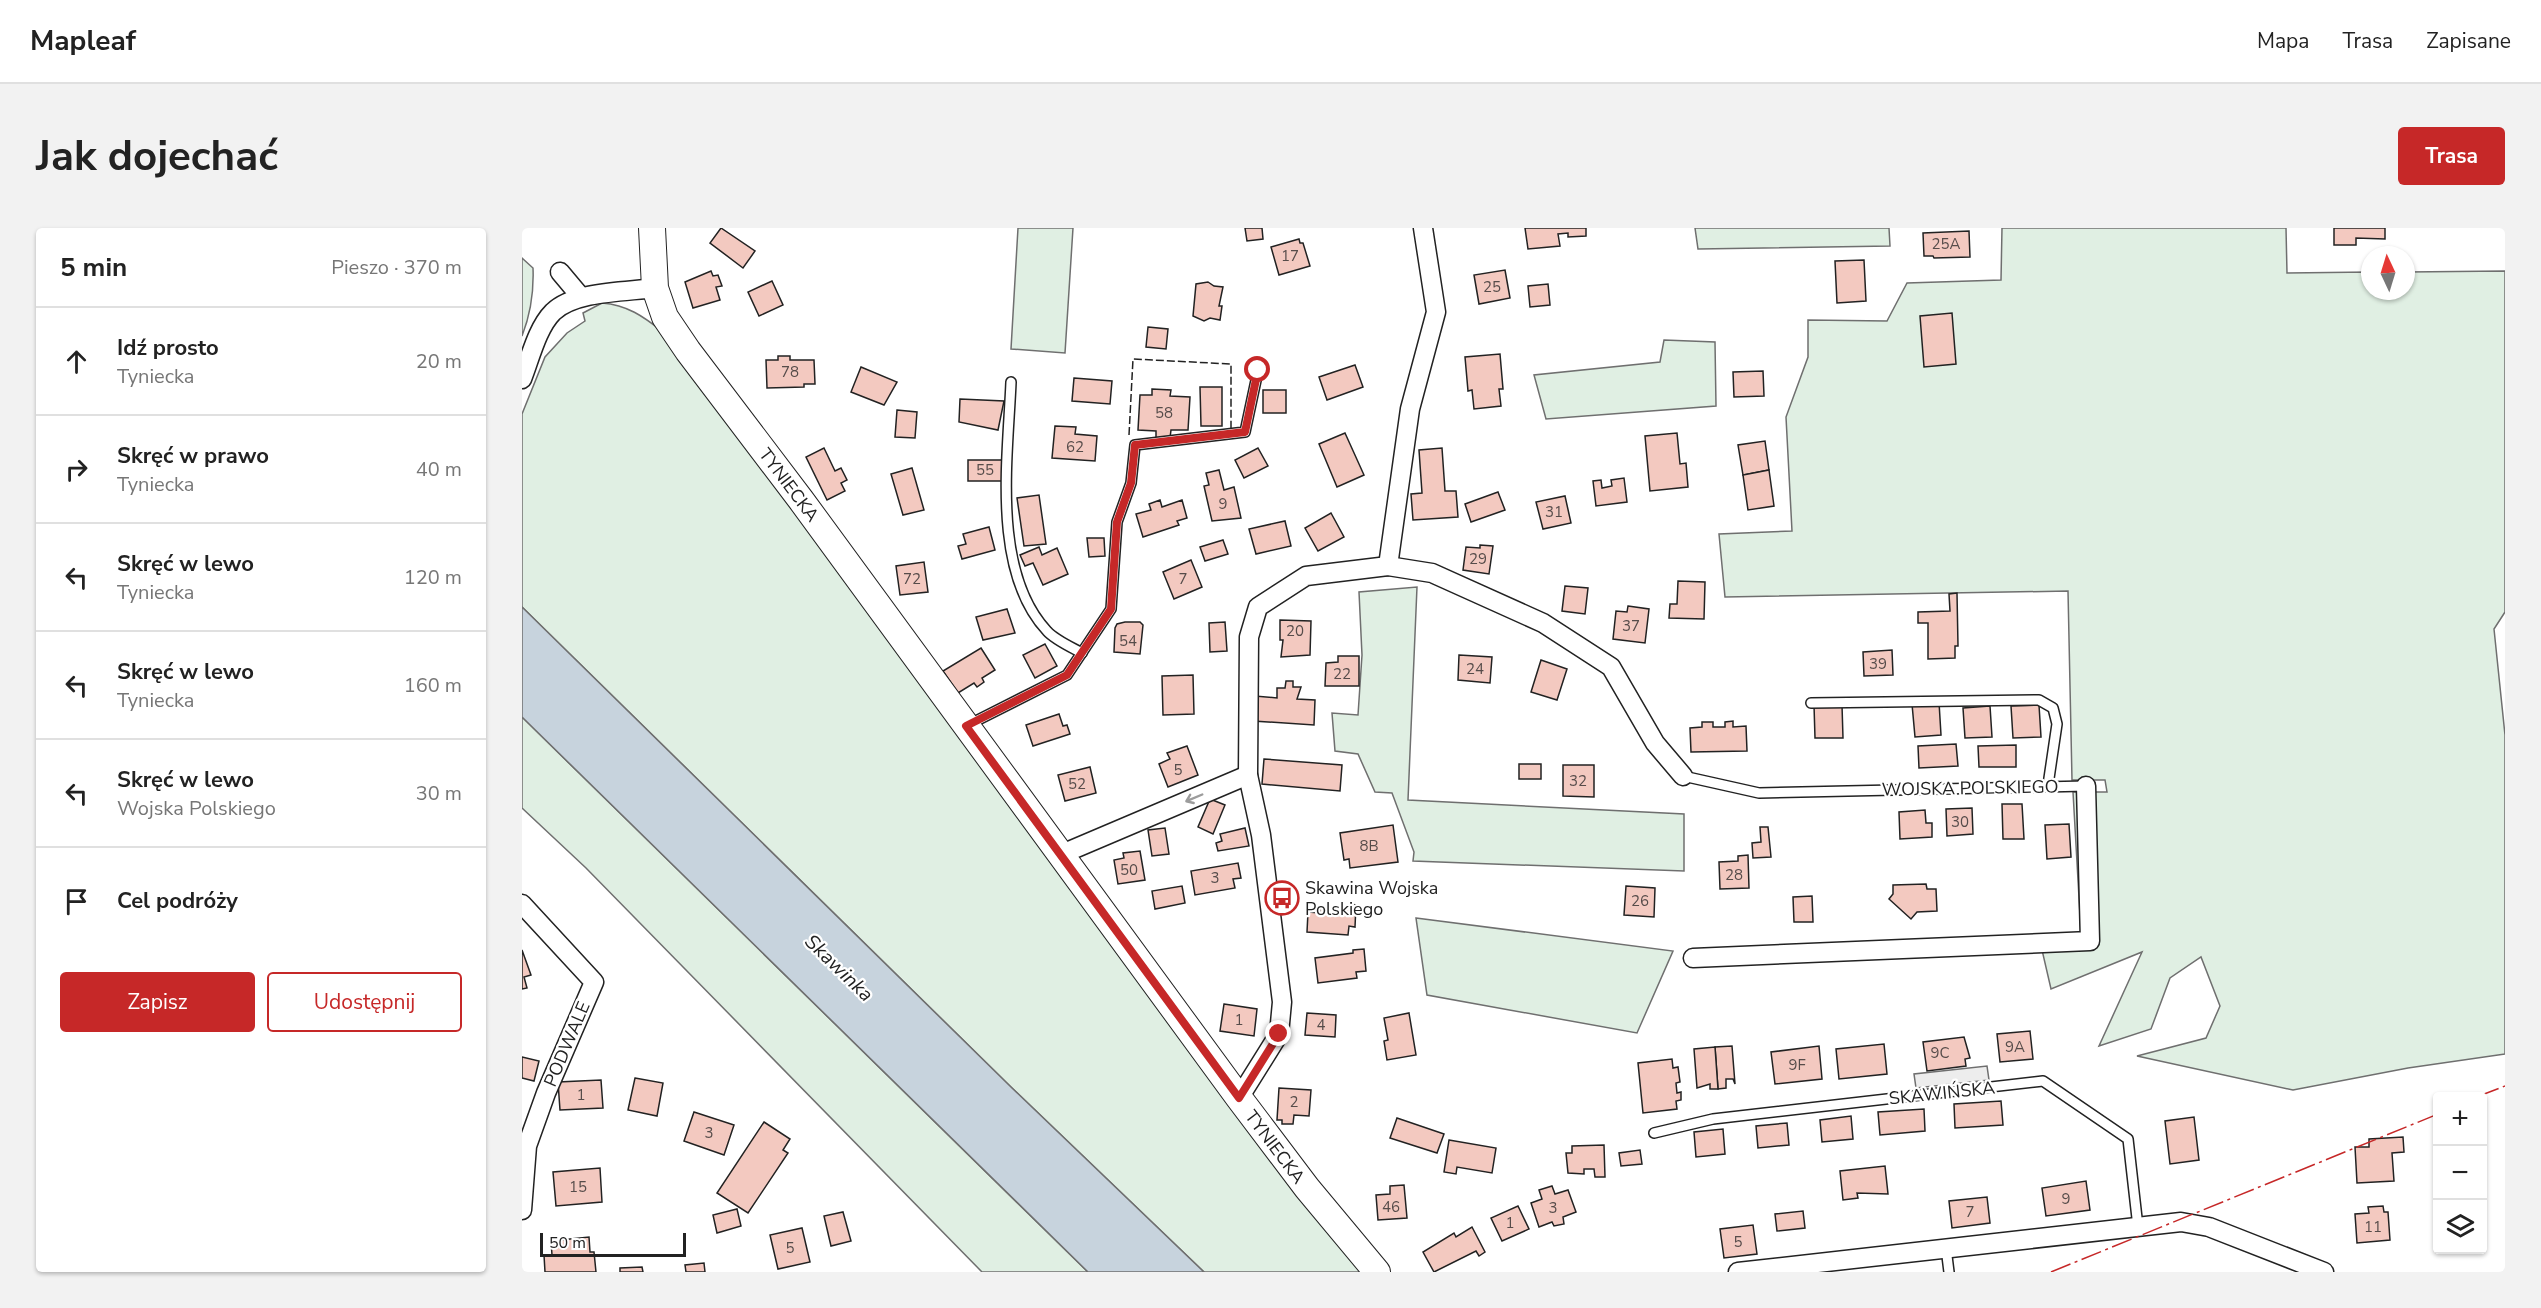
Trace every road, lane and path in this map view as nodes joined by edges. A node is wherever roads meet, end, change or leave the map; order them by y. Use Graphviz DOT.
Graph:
graph roads {
  1 [pos="652,228"];
  2 [pos="1423,228"];
  3 [pos="560,272"];
  4 [pos="655,288"];
  5 [pos="581,297"];
  6 [pos="1258,370"];
  7 [pos="522,379"];
  8 [pos="1011,382"];
  9 [pos="1388,566"];
  10 [pos="1082,653"];
  11 [pos="1811,703"];
  12 [pos="966,726"];
  13 [pos="1248,775"];
  14 [pos="1683,776"];
  15 [pos="2048,785"];
  16 [pos="2086,786"];
  17 [pos="1062,854"];
  18 [pos="522,904"];
  19 [pos="1693,958"];
  20 [pos="1239,1098"];
  21 [pos="1654,1133"];
  22 [pos="522,1210"];
  23 [pos="2138,1227"];
  24 [pos="1946,1247"];
  25 [pos="1377,1272"];
  26 [pos="1738,1272"];
  27 [pos="1949,1272"];
  28 [pos="2324,1272"];
  1 -- 4 [label="street, TYNIECKA"];
  2 -- 9 [label="street"];
  3 -- 5 [label="street"];
  4 -- 5 [label="street"];
  4 -- 12 [label="street, TYNIECKA"];
  5 -- 7 [label="street"];
  6 -- 10 [label="lane"];
  8 -- 10 [label="lane"];
  9 -- 13 [label="street, WOJSKA POLSKIEGO"];
  9 -- 14 [label="street, WOJSKA POLSKIEGO"];
  10 -- 12 [label="lane"];
  11 -- 15 [label="lane"];
  12 -- 17 [label="street, TYNIECKA"];
  13 -- 17 [label="street, one-way"];
  13 -- 20 [label="street, WOJSKA POLSKIEGO"];
  14 -- 15 [label="lane, WOJSKA POLSKIEGO"];
  15 -- 16 [label="lane, WOJSKA POLSKIEGO"];
  16 -- 19 [label="street, WOJSKA POLSKIEGO"];
  17 -- 20 [label="street, TYNIECKA"];
  18 -- 22 [label="street, PODWALE"];
  20 -- 25 [label="street, TYNIECKA"];
  21 -- 23 [label="lane, SKAWIŃSKA"];
  23 -- 24 [label="street"];
  23 -- 28 [label="street"];
  24 -- 26 [label="street"];
  24 -- 27 [label="lane"];
}
